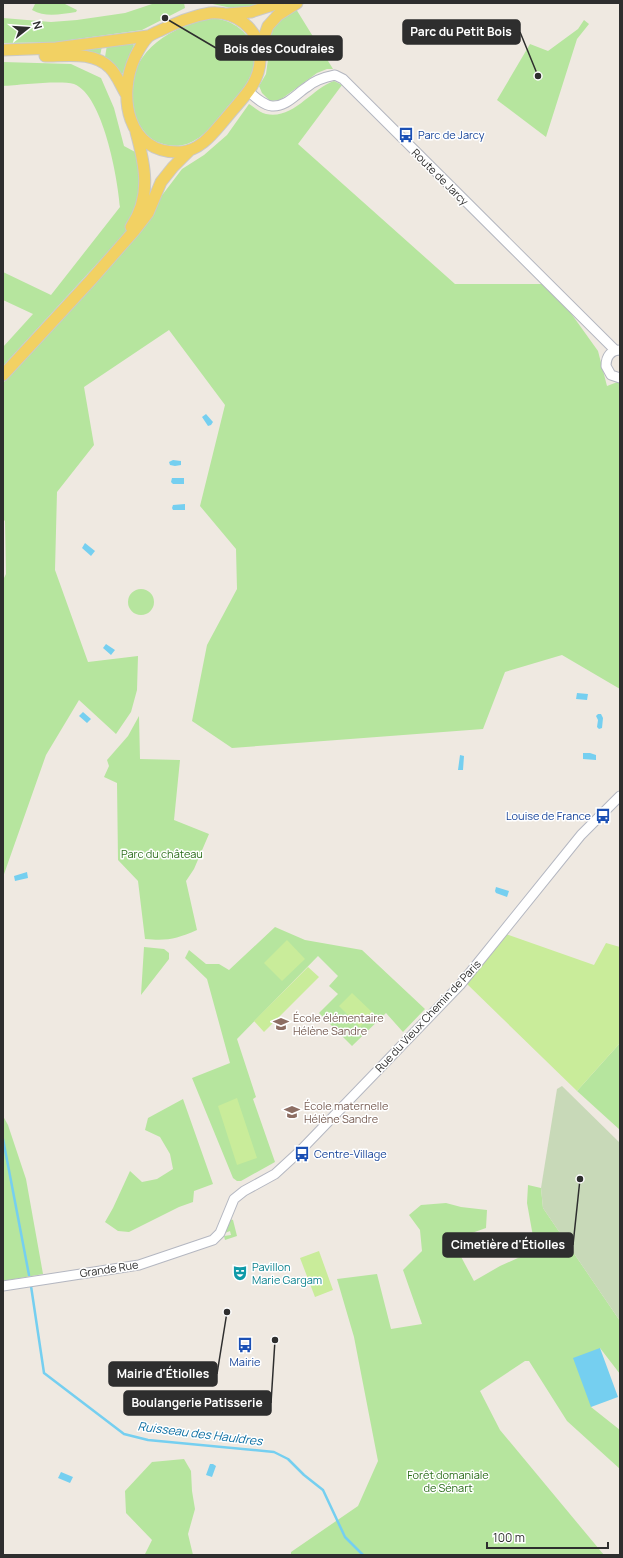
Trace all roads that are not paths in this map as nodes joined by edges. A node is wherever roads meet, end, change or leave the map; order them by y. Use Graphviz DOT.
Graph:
graph roads {
  1 [pos="279,3"];
  2 [pos="297,3"];
  3 [pos="227,14"];
  4 [pos="148,36"];
  5 [pos="260,48"];
  6 [pos="3,50"];
  7 [pos="3,56"];
  8 [pos="248,91"];
  9 [pos="126,94"];
  10 [pos="136,130"];
  11 [pos="190,150"];
  12 [pos="114,253"];
  13 [pos="617,350"];
  14 [pos="3,375"];
  15 [pos="620,378"];
  16 [pos="620,796"];
  17 [pos="234,1199"];
  18 [pos="3,1286"];
  1 -- 3 [label="main road"];
  2 -- 5 [label="main road"];
  3 -- 4 [label="main road"];
  3 -- 5 [label="main road"];
  4 -- 6 [label="main road"];
  4 -- 9 [label="main road"];
  5 -- 8 [label="main road"];
  7 -- 9 [label="main road"];
  8 -- 11 [label="main road"];
  8 -- 13 [label="street, Route de Jarcy"];
  9 -- 10 [label="main road"];
  10 -- 11 [label="main road"];
  10 -- 12 [label="main road"];
  11 -- 12 [label="main road"];
  12 -- 14 [label="main road"];
  13 -- 15 [label="street"];
  16 -- 17 [label="street, Rue du Vieux Chemin de Paris"];
  17 -- 18 [label="street, Grande Rue"];
}
